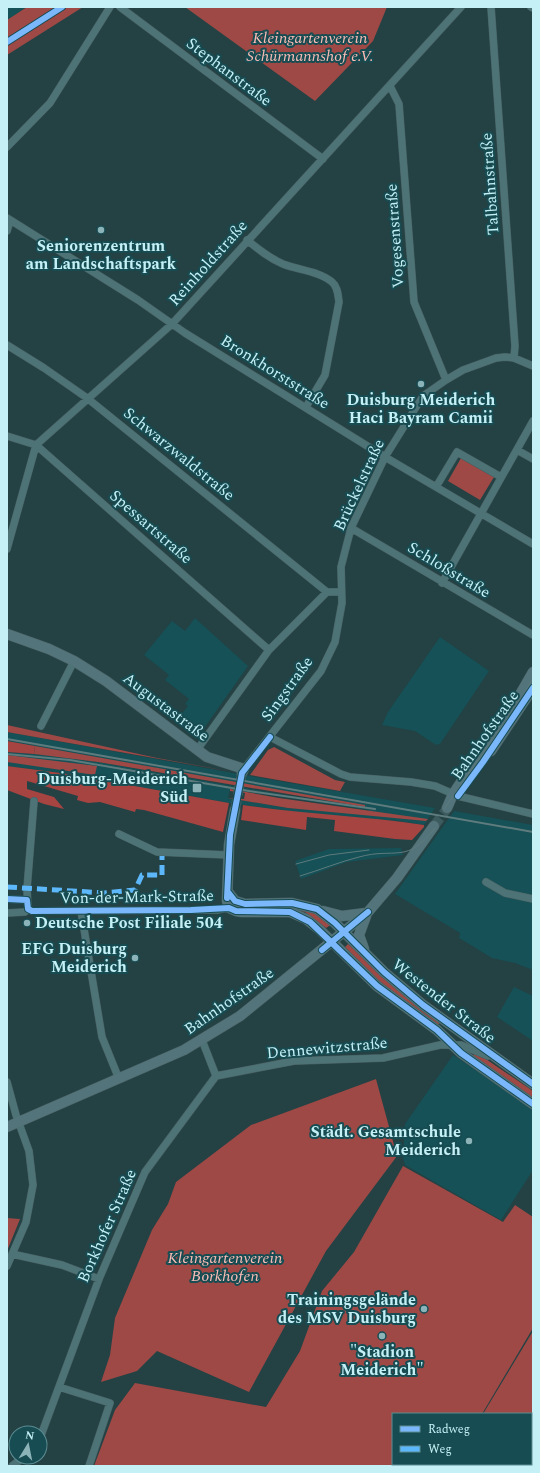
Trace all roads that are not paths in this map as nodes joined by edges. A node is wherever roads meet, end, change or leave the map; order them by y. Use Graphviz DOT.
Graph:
graph roads {
  1 [pos="110,7"];
  2 [pos="120,7"];
  3 [pos="462,7"];
  4 [pos="491,7"];
  5 [pos="390,86"];
  6 [pos="7,147"];
  7 [pos="323,159"];
  8 [pos="9,219"];
  9 [pos="7,231"];
  10 [pos="247,240"];
  11 [pos="172,324"];
  12 [pos="7,345"];
  13 [pos="514,358"];
  14 [pos="533,366"];
  15 [pos="446,380"];
  16 [pos="87,398"];
  17 [pos="306,407"];
  18 [pos="533,421"];
  19 [pos="7,436"];
  20 [pos="36,445"];
  21 [pos="517,450"];
  22 [pos="385,457"];
  23 [pos="533,459"];
  24 [pos="501,477"];
  25 [pos="436,487"];
  26 [pos="480,513"];
  27 [pos="351,528"];
  28 [pos="533,544"];
  29 [pos="7,549"];
  30 [pos="442,583"];
  31 [pos="328,592"];
  32 [pos="341,592"];
  33 [pos="7,634"];
  34 [pos="533,635"];
  35 [pos="269,650"];
  36 [pos="74,661"];
  37 [pos="533,672"];
  38 [pos="533,688"];
  39 [pos="41,726"];
  40 [pos="270,737"];
  41 [pos="197,750"];
  42 [pos="243,771"];
  43 [pos="455,795"];
  44 [pos="34,802"];
  45 [pos="446,809"];
  46 [pos="235,810"];
  47 [pos="533,814"];
  48 [pos="434,826"];
  49 [pos="119,834"];
  50 [pos="229,854"];
  51 [pos="486,882"];
  52 [pos="228,892"];
  53 [pos="7,898"];
  54 [pos="533,899"];
  55 [pos="27,900"];
  56 [pos="245,904"];
  57 [pos="229,908"];
  58 [pos="28,909"];
  59 [pos="317,909"];
  60 [pos="81,911"];
  61 [pos="7,912"];
  62 [pos="368,912"];
  63 [pos="344,932"];
  64 [pos="332,942"];
  65 [pos="366,954"];
  66 [pos="202,1040"];
  67 [pos="442,1040"];
  68 [pos="452,1044"];
  69 [pos="507,1067"];
  70 [pos="216,1076"];
  71 [pos="119,1079"];
  72 [pos="7,1082"];
  73 [pos="533,1084"];
  74 [pos="533,1104"];
  75 [pos="18,1122"];
  76 [pos="7,1127"];
  77 [pos="12,1254"];
  78 [pos="7,1266"];
  79 [pos="98,1279"];
  80 [pos="59,1387"];
  81 [pos="45,1425"];
  82 [pos="89,1466"];
  1 -- 6 [label="street"];
  2 -- 7 [label="street, Stephanstraße"];
  3 -- 5 [label="street, Reinholdstraße"];
  4 -- 13 [label="street, Talbahnstraße"];
  5 -- 7 [label="street, Reinholdstraße"];
  5 -- 15 [label="street, Vogesenstraße"];
  7 -- 10 [label="street, Reinholdstraße"];
  8 -- 9 [label="street"];
  8 -- 11 [label="street, Bronkhorststraße"];
  10 -- 11 [label="street, Reinholdstraße"];
  10 -- 17 [label="street"];
  11 -- 16 [label="street, Reinholdstraße"];
  11 -- 17 [label="street, Bronkhorststraße"];
  12 -- 16 [label="street, Schwarzwaldstraße"];
  13 -- 14 [label="street, Brückelstraße"];
  13 -- 15 [label="street, Brückelstraße"];
  15 -- 22 [label="street, Brückelstraße"];
  16 -- 20 [label="street, Reinholdstraße"];
  16 -- 31 [label="street, Schwarzwaldstraße"];
  17 -- 22 [label="street, Bronkhorststraße"];
  18 -- 21 [label="street"];
  19 -- 20 [label="street, Spessartstraße"];
  20 -- 29 [label="street"];
  20 -- 35 [label="street, Spessartstraße"];
  21 -- 23 [label="street"];
  21 -- 24 [label="street"];
  22 -- 25 [label="street, Bronkhorststraße"];
  22 -- 27 [label="street, Brückelstraße"];
  24 -- 25 [label="street"];
  24 -- 26 [label="street"];
  25 -- 26 [label="street, Bronkhorststraße"];
  26 -- 28 [label="street, Bronkhorststraße"];
  26 -- 30 [label="street"];
  27 -- 30 [label="street, Schloßstraße"];
  27 -- 32 [label="street, Brückelstraße"];
  30 -- 34 [label="street, Schloßstraße"];
  31 -- 32 [label="street"];
  31 -- 35 [label="street"];
  32 -- 40 [label="street, Singstraße"];
  33 -- 36 [label="main road, Augustastraße"];
  35 -- 41 [label="street"];
  36 -- 39 [label="street"];
  36 -- 41 [label="main road, Augustastraße"];
  37 -- 43 [label="main road, Bahnhofstraße"];
  38 -- 43 [label="main road, Bahnhofstraße"];
  40 -- 42 [label="street, Singstraße"];
  40 -- 43 [label="street"];
  41 -- 42 [label="main road, Augustastraße"];
  43 -- 45 [label="main road, Bahnhofstraße"];
  43 -- 47 [label="street"];
  44 -- 55 [label="street"];
  46 -- 50 [label="main road"];
  48 -- 62 [label="main road, Bahnhofstraße"];
  49 -- 50 [label="street"];
  50 -- 52 [label="main road"];
  51 -- 54 [label="street"];
  52 -- 56 [label="main road"];
  52 -- 57 [label="main road"];
  53 -- 55 [label="street"];
  55 -- 58 [label="street"];
  56 -- 57 [label="street, Von-der-Mark-Straße"];
  56 -- 59 [label="main road, Von-der-Mark-Straße"];
  57 -- 60 [label="street, Von-der-Mark-Straße"];
  57 -- 64 [label="main road, Von-der-Mark-Straße"];
  58 -- 60 [label="street, Von-der-Mark-Straße"];
  58 -- 61 [label="street, Von-der-Mark-Straße"];
  59 -- 62 [label="main road"];
  59 -- 63 [label="main road, Von-der-Mark-Straße"];
  60 -- 71 [label="street"];
  62 -- 63 [label="main road, Bahnhofstraße"];
  62 -- 65 [label="main road"];
  63 -- 64 [label="main road, Bahnhofstraße"];
  63 -- 65 [label="main road, Westender Straße"];
  64 -- 66 [label="main road, Bahnhofstraße"];
  64 -- 67 [label="main road, Westender Straße"];
  65 -- 69 [label="main road, Westender Straße"];
  66 -- 70 [label="street"];
  66 -- 71 [label="main road, Bahnhofstraße"];
  67 -- 68 [label="main road, Westender Straße"];
  67 -- 70 [label="street, Dennewitzstraße"];
  68 -- 69 [label="street"];
  68 -- 74 [label="main road, Westender Straße"];
  69 -- 73 [label="main road, Westender Straße"];
  70 -- 79 [label="street, Borkhofer Straße"];
  71 -- 75 [label="main road, Bahnhofstraße"];
  72 -- 75 [label="street"];
  75 -- 76 [label="main road, Bahnhofstraße"];
  75 -- 77 [label="street"];
  77 -- 78 [label="street"];
  77 -- 79 [label="street"];
  79 -- 80 [label="street, Borkhofer Straße"];
  80 -- 81 [label="street, Borkhofer Straße"];
  80 -- 82 [label="street"];
}
